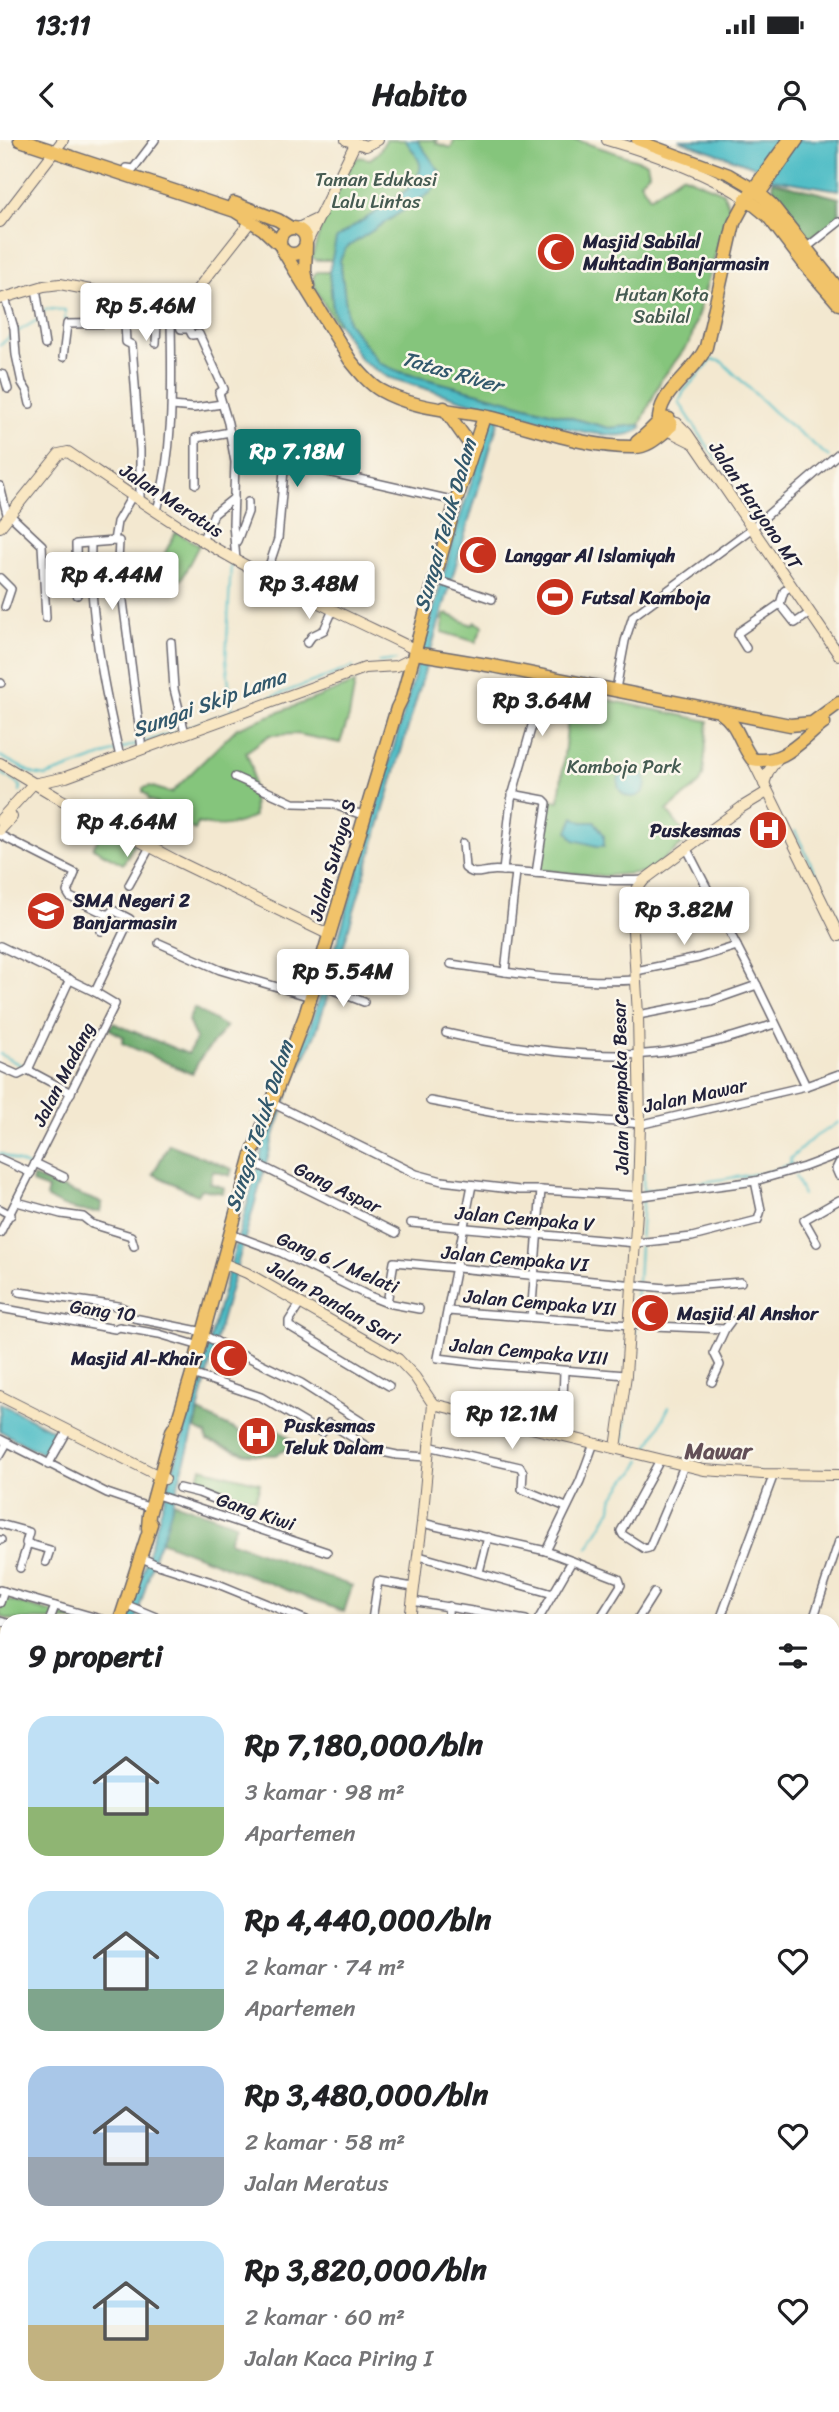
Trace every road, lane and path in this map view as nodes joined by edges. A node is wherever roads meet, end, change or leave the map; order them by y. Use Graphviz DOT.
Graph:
graph roads {
  1 [pos="20,140"];
  2 [pos="40,140"];
  3 [pos="155,140"];
  4 [pos="378,140"];
  5 [pos="607,140"];
  6 [pos="637,140"];
  7 [pos="788,140"];
  8 [pos="798,140"];
  9 [pos="350,142"];
  10 [pos="58,146"];
  11 [pos="125,168"];
  12 [pos="765,178"];
  13 [pos="753,195"];
  14 [pos="249,214"];
  15 [pos="318,219"];
  16 [pos="0,222"];
  17 [pos="839,222"];
  18 [pos="294,228"];
  19 [pos="307,243"];
  20 [pos="281,247"];
  21 [pos="806,247"];
  22 [pos="836,281"];
  23 [pos="36,288"];
  24 [pos="310,296"];
  25 [pos="3,298"];
  26 [pos="158,303"];
  27 [pos="839,304"];
  28 [pos="177,305"];
  29 [pos="177,316"];
  30 [pos="156,344"];
  31 [pos="45,345"];
  32 [pos="63,357"];
  33 [pos="0,374"];
  34 [pos="8,390"];
  35 [pos="30,404"];
  36 [pos="222,404"];
  37 [pos="172,406"];
  38 [pos="444,408"];
  39 [pos="491,418"];
  40 [pos="665,424"];
  41 [pos="230,432"];
  42 [pos="473,449"];
  43 [pos="834,457"];
  44 [pos="196,484"];
  45 [pos="0,486"];
  46 [pos="136,498"];
  47 [pos="232,500"];
  48 [pos="456,501"];
  49 [pos="248,502"];
  50 [pos="157,511"];
  51 [pos="11,518"];
  52 [pos="0,527"];
  53 [pos="751,530"];
  54 [pos="114,541"];
  55 [pos="202,541"];
  56 [pos="236,542"];
  57 [pos="91,543"];
  58 [pos="232,558"];
  59 [pos="266,575"];
  60 [pos="0,578"];
  61 [pos="437,580"];
  62 [pos="791,586"];
  63 [pos="77,595"];
  64 [pos="492,598"];
  65 [pos="780,604"];
  66 [pos="5,607"];
  67 [pos="333,610"];
  68 [pos="810,613"];
  69 [pos="46,618"];
  70 [pos="171,642"];
  71 [pos="307,643"];
  72 [pos="746,648"];
  73 [pos="413,653"];
  74 [pos="839,655"];
  75 [pos="546,676"];
  76 [pos="616,689"];
  77 [pos="839,703"];
  78 [pos="717,710"];
  79 [pos="839,711"];
  80 [pos="751,716"];
  81 [pos="790,725"];
  82 [pos="184,730"];
  83 [pos="740,733"];
  84 [pos="141,745"];
  85 [pos="791,750"];
  86 [pos="120,753"];
  87 [pos="778,758"];
  88 [pos="752,759"];
  89 [pos="0,763"];
  90 [pos="235,777"];
  91 [pos="32,781"];
  92 [pos="766,788"];
  93 [pos="512,794"];
  94 [pos="365,816"];
  95 [pos="0,820"];
  96 [pos="0,833"];
  97 [pos="463,843"];
  98 [pos="150,847"];
  99 [pos="687,849"];
  100 [pos="503,871"];
  101 [pos="516,872"];
  102 [pos="537,873"];
  103 [pos="645,880"];
  104 [pos="129,885"];
  105 [pos="108,915"];
  106 [pos="101,931"];
  107 [pos="330,934"];
  108 [pos="839,936"];
  109 [pos="159,943"];
  110 [pos="0,946"];
  111 [pos="737,946"];
  112 [pos="451,964"];
  113 [pos="505,972"];
  114 [pos="636,976"];
  115 [pos="70,979"];
  116 [pos="318,984"];
  117 [pos="757,985"];
  118 [pos="95,992"];
  119 [pos="310,997"];
  120 [pos="364,1002"];
  121 [pos="638,1015"];
  122 [pos="775,1024"];
  123 [pos="446,1034"];
  124 [pos="638,1055"];
  125 [pos="0,1066"];
  126 [pos="28,1070"];
  127 [pos="839,1074"];
  128 [pos="806,1086"];
  129 [pos="71,1093"];
  130 [pos="430,1101"];
  131 [pos="272,1103"];
  132 [pos="644,1124"];
  133 [pos="839,1154"];
  134 [pos="0,1159"];
  135 [pos="35,1163"];
  136 [pos="253,1163"];
  137 [pos="839,1163"];
  138 [pos="31,1173"];
  139 [pos="839,1176"];
  140 [pos="64,1177"];
  141 [pos="755,1181"];
  142 [pos="472,1185"];
  143 [pos="541,1190"];
  144 [pos="642,1196"];
  145 [pos="839,1200"];
  146 [pos="17,1202"];
  147 [pos="0,1209"];
  148 [pos="10,1215"];
  149 [pos="411,1223"];
  150 [pos="464,1229"];
  151 [pos="0,1233"];
  152 [pos="396,1233"];
  153 [pos="234,1234"];
  154 [pos="539,1235"];
  155 [pos="641,1243"];
  156 [pos="817,1243"];
  157 [pos="134,1246"];
  158 [pos="226,1264"];
  159 [pos="454,1269"];
  160 [pos="536,1275"];
  161 [pos="741,1282"];
  162 [pos="633,1284"];
  163 [pos="19,1292"];
  164 [pos="387,1303"];
  165 [pos="300,1304"];
  166 [pos="0,1308"];
  167 [pos="419,1309"];
  168 [pos="448,1311"];
  169 [pos="531,1317"];
  170 [pos="731,1321"];
  171 [pos="629,1325"];
  172 [pos="725,1329"];
  173 [pos="204,1338"];
  174 [pos="564,1371"];
  175 [pos="195,1374"];
  176 [pos="626,1376"];
  177 [pos="712,1382"];
  178 [pos="389,1386"];
  179 [pos="0,1395"];
  180 [pos="433,1404"];
  181 [pos="365,1424"];
  182 [pos="68,1430"];
  183 [pos="557,1434"];
  184 [pos="3,1441"];
  185 [pos="594,1443"];
  186 [pos="616,1448"];
  187 [pos="428,1451"];
  188 [pos="0,1455"];
  189 [pos="660,1460"];
  190 [pos="48,1465"];
  191 [pos="684,1466"];
  192 [pos="775,1474"];
  193 [pos="839,1475"];
  194 [pos="163,1478"];
  195 [pos="179,1488"];
  196 [pos="162,1496"];
  197 [pos="566,1507"];
  198 [pos="151,1508"];
  199 [pos="244,1511"];
  200 [pos="422,1523"];
  201 [pos="0,1524"];
  202 [pos="148,1528"];
  203 [pos="48,1537"];
  204 [pos="488,1537"];
  205 [pos="839,1541"];
  206 [pos="28,1544"];
  207 [pos="43,1548"];
  208 [pos="546,1551"];
  209 [pos="327,1552"];
  210 [pos="419,1556"];
  211 [pos="142,1558"];
  212 [pos="572,1561"];
  213 [pos="46,1562"];
  214 [pos="20,1568"];
  215 [pos="480,1572"];
  216 [pos="413,1587"];
  217 [pos="2,1590"];
  218 [pos="654,1593"];
  219 [pos="553,1594"];
  220 [pos="30,1599"];
  221 [pos="412,1601"];
  222 [pos="0,1603"];
  223 [pos="55,1606"];
  224 [pos="128,1606"];
  225 [pos="449,1606"];
  226 [pos="26,1609"];
  227 [pos="52,1614"];
  228 [pos="83,1614"];
  229 [pos="123,1614"];
  230 [pos="147,1614"];
  231 [pos="291,1614"];
  232 [pos="373,1614"];
  233 [pos="411,1614"];
  234 [pos="448,1614"];
  235 [pos="493,1614"];
  236 [pos="541,1614"];
  237 [pos="602,1614"];
  238 [pos="641,1614"];
  239 [pos="722,1614"];
  240 [pos="815,1614"];
  1 -- 10 [label="highway"];
  2 -- 10 [label="highway"];
  3 -- 11 [label="street"];
  4 -- 9 [label="street"];
  5 -- 13 [label="street"];
  6 -- 13 [label="main road"];
  7 -- 12 [label="main road"];
  8 -- 12 [label="main road"];
  9 -- 15 [label="street"];
  10 -- 11 [label="highway"];
  10 -- 14 [label="highway"];
  10 -- 16 [label="street"];
  11 -- 14 [label="highway"];
  12 -- 13 [label="main road"];
  13 -- 21 [label="highway"];
  13 -- 27 [label="highway"];
  13 -- 40 [label="highway"];
  14 -- 18 [label="highway"];
  14 -- 20 [label="highway"];
  14 -- 28 [label="street"];
  15 -- 18 [label="street"];
  15 -- 19 [label="street"];
  17 -- 21 [label="street"];
  18 -- 19 [label="highway"];
  18 -- 20 [label="highway"];
  19 -- 20 [label="highway"];
  19 -- 24 [label="highway"];
  20 -- 24 [label="highway"];
  21 -- 22 [label="highway"];
  23 -- 25 [label="street"];
  23 -- 26 [label="street"];
  23 -- 31 [label="street"];
  24 -- 38 [label="highway"];
  25 -- 35 [label="street"];
  26 -- 28 [label="street"];
  26 -- 30 [label="street"];
  28 -- 29 [label="street"];
  29 -- 36 [label="street"];
  29 -- 37 [label="street"];
  32 -- 46 [label="street"];
  33 -- 34 [label="street"];
  36 -- 37 [label="street"];
  36 -- 41 [label="street"];
  37 -- 50 [label="street"];
  38 -- 39 [label="highway"];
  38 -- 42 [label="highway"];
  39 -- 40 [label="highway"];
  39 -- 42 [label="highway, Jalan Sutoyo S"];
  40 -- 53 [label="street, Jalan Haryono MT"];
  41 -- 44 [label="street"];
  41 -- 47 [label="street"];
  42 -- 48 [label="highway, Jalan Sutoyo S"];
  43 -- 53 [label="street"];
  45 -- 51 [label="street"];
  46 -- 50 [label="street, Jalan Meratus"];
  46 -- 51 [label="street, Jalan Meratus"];
  46 -- 54 [label="street"];
  47 -- 55 [label="street"];
  47 -- 56 [label="street"];
  48 -- 59 [label="street"];
  48 -- 61 [label="highway, Jalan Sutoyo S"];
  49 -- 56 [label="street"];
  50 -- 55 [label="street, Jalan Meratus"];
  51 -- 52 [label="street"];
  51 -- 69 [label="street"];
  53 -- 62 [label="street, Jalan Haryono MT"];
  53 -- 76 [label="street"];
  54 -- 57 [label="street"];
  54 -- 84 [label="street"];
  55 -- 58 [label="street, Jalan Meratus"];
  56 -- 58 [label="street"];
  57 -- 63 [label="street"];
  57 -- 86 [label="street"];
  58 -- 59 [label="street, Jalan Meratus"];
  59 -- 67 [label="street, Jalan Meratus"];
  60 -- 66 [label="street"];
  61 -- 64 [label="street"];
  61 -- 73 [label="highway, Jalan Sutoyo S"];
  62 -- 65 [label="street"];
  62 -- 68 [label="street, Jalan Haryono MT"];
  65 -- 68 [label="street"];
  65 -- 72 [label="street"];
  67 -- 71 [label="street"];
  67 -- 73 [label="street, Jalan Meratus"];
  68 -- 74 [label="street, Jalan Haryono MT"];
  70 -- 82 [label="street"];
  73 -- 75 [label="highway"];
  73 -- 82 [label="street"];
  73 -- 94 [label="highway, Jalan Sutoyo S"];
  75 -- 76 [label="highway"];
  75 -- 93 [label="street"];
  76 -- 78 [label="highway"];
  77 -- 81 [label="highway"];
  78 -- 80 [label="highway"];
  78 -- 83 [label="highway"];
  79 -- 85 [label="highway"];
  80 -- 81 [label="highway"];
  80 -- 83 [label="highway"];
  81 -- 85 [label="highway"];
  82 -- 84 [label="street"];
  83 -- 88 [label="highway"];
  84 -- 86 [label="street"];
  85 -- 87 [label="highway"];
  86 -- 91 [label="street"];
  87 -- 88 [label="highway"];
  87 -- 92 [label="street"];
  88 -- 92 [label="street"];
  89 -- 91 [label="street"];
  90 -- 94 [label="street"];
  91 -- 95 [label="street"];
  91 -- 96 [label="street"];
  91 -- 98 [label="street"];
  92 -- 99 [label="street, Jalan Cempaka Besar"];
  92 -- 108 [label="street"];
  93 -- 100 [label="street"];
  93 -- 102 [label="street"];
  94 -- 107 [label="highway, Jalan Sutoyo S"];
  96 -- 105 [label="street"];
  97 -- 100 [label="street"];
  98 -- 104 [label="street"];
  98 -- 107 [label="street"];
  99 -- 103 [label="street, Jalan Cempaka Besar"];
  99 -- 111 [label="street"];
  100 -- 101 [label="street"];
  101 -- 102 [label="street"];
  101 -- 113 [label="street"];
  102 -- 103 [label="street"];
  103 -- 114 [label="street, Jalan Cempaka Besar"];
  105 -- 106 [label="street"];
  105 -- 118 [label="street"];
  107 -- 116 [label="highway, Jalan Sutoyo S"];
  109 -- 119 [label="street"];
  110 -- 115 [label="street"];
  111 -- 114 [label="street"];
  111 -- 117 [label="street"];
  112 -- 113 [label="street"];
  113 -- 114 [label="street"];
  114 -- 121 [label="street, Jalan Cempaka Besar"];
  115 -- 118 [label="street"];
  115 -- 126 [label="street"];
  116 -- 119 [label="highway, Jalan Sutoyo S"];
  116 -- 120 [label="street"];
  117 -- 121 [label="street"];
  117 -- 122 [label="street"];
  118 -- 129 [label="street, Jalan Madang"];
  119 -- 131 [label="highway, Jalan Sutoyo S"];
  121 -- 124 [label="street, Jalan Cempaka Besar"];
  122 -- 124 [label="street"];
  122 -- 128 [label="street"];
  123 -- 124 [label="street"];
  124 -- 132 [label="street, Jalan Cempaka Besar"];
  125 -- 126 [label="street"];
  126 -- 129 [label="street"];
  127 -- 128 [label="street, Jalan Mawar"];
  128 -- 132 [label="street, Jalan Mawar"];
  129 -- 135 [label="street, Jalan Madang"];
  130 -- 132 [label="street, Jalan Mawar"];
  131 -- 136 [label="highway, Jalan Sutoyo S"];
  131 -- 142 [label="street"];
  132 -- 144 [label="street, Jalan Cempaka Besar"];
  133 -- 141 [label="street"];
  134 -- 138 [label="street"];
  135 -- 138 [label="street, Jalan Madang"];
  135 -- 140 [label="street"];
  136 -- 152 [label="street, Gang Aspar"];
  136 -- 153 [label="highway, Jalan Sutoyo S"];
  137 -- 139 [label="street"];
  138 -- 146 [label="street, Jalan Madang"];
  141 -- 144 [label="street"];
  141 -- 155 [label="street, Jalan Cempaka V"];
  142 -- 143 [label="street"];
  142 -- 150 [label="street, Jalan Cempaka VIII"];
  143 -- 144 [label="street"];
  143 -- 154 [label="street"];
  144 -- 155 [label="street, Jalan Cempaka Besar"];
  145 -- 156 [label="street"];
  146 -- 148 [label="street, Jalan Madang"];
  146 -- 157 [label="street"];
  147 -- 148 [label="street"];
  148 -- 151 [label="street, Jalan Madang"];
  149 -- 150 [label="street, Jalan Cempaka V"];
  150 -- 154 [label="street, Jalan Cempaka V"];
  150 -- 159 [label="street, Jalan Cempaka VIII"];
  153 -- 158 [label="highway, Jalan Sutoyo S"];
  153 -- 164 [label="street, Gang 6 / Melati"];
  154 -- 155 [label="street, Jalan Cempaka V"];
  154 -- 160 [label="street"];
  155 -- 162 [label="street, Jalan Cempaka Besar"];
  158 -- 165 [label="street, Jalan Pandan Sari"];
  158 -- 173 [label="highway, Jalan Sutoyo S"];
  159 -- 160 [label="street, Jalan Cempaka VI"];
  159 -- 164 [label="street, Jalan Cempaka VI"];
  159 -- 168 [label="street, Jalan Cempaka VIII"];
  160 -- 162 [label="street, Jalan Cempaka VI"];
  160 -- 169 [label="street"];
  161 -- 162 [label="street, Jalan Cempaka VI"];
  162 -- 171 [label="street, Jalan Cempaka Besar"];
  163 -- 173 [label="street"];
  164 -- 167 [label="street, Gang 6 / Melati"];
  165 -- 178 [label="street"];
  165 -- 180 [label="street, Jalan Pandan Sari"];
  166 -- 173 [label="street, Gang 10"];
  168 -- 169 [label="street, Jalan Cempaka VII"];
  168 -- 174 [label="street, Jalan Cempaka VIII"];
  169 -- 171 [label="street, Jalan Cempaka VII"];
  170 -- 172 [label="street"];
  171 -- 172 [label="street, Jalan Cempaka VII"];
  171 -- 176 [label="street, Jalan Cempaka Besar"];
  172 -- 177 [label="street"];
  173 -- 175 [label="highway, Jalan Sutoyo S"];
  173 -- 181 [label="street"];
  174 -- 176 [label="street, Jalan Cempaka VIII"];
  174 -- 183 [label="street"];
  175 -- 187 [label="street"];
  175 -- 194 [label="highway, Jalan Sutoyo S"];
  176 -- 186 [label="street, Jalan Cempaka Besar"];
  179 -- 182 [label="street"];
  180 -- 183 [label="street"];
  180 -- 187 [label="street"];
  182 -- 190 [label="street"];
  182 -- 194 [label="street"];
  183 -- 185 [label="street"];
  184 -- 188 [label="street"];
  184 -- 190 [label="street"];
  185 -- 186 [label="street"];
  185 -- 197 [label="street"];
  186 -- 189 [label="street"];
  187 -- 197 [label="street"];
  187 -- 200 [label="street"];
  189 -- 191 [label="street"];
  189 -- 191 [label="street"];
  190 -- 198 [label="street"];
  191 -- 192 [label="street"];
  192 -- 193 [label="street"];
  192 -- 239 [label="street"];
  194 -- 196 [label="highway, Jalan Sutoyo S"];
  194 -- 198 [label="highway, Jalan Sutoyo S"];
  195 -- 199 [label="street"];
  196 -- 202 [label="highway, Jalan Sutoyo S"];
  196 -- 209 [label="street, Gang Kiwi"];
  197 -- 208 [label="street"];
  198 -- 202 [label="highway, Jalan Sutoyo S"];
  200 -- 204 [label="street"];
  200 -- 210 [label="street"];
  201 -- 206 [label="street"];
  202 -- 211 [label="highway, Jalan Sutoyo S"];
  203 -- 207 [label="street"];
  204 -- 208 [label="street"];
  204 -- 215 [label="street"];
  205 -- 240 [label="street"];
  206 -- 207 [label="street"];
  206 -- 214 [label="street"];
  207 -- 213 [label="street"];
  208 -- 212 [label="street"];
  210 -- 215 [label="street"];
  210 -- 216 [label="street"];
  211 -- 224 [label="highway, Jalan Sutoyo S"];
  211 -- 231 [label="street"];
  212 -- 219 [label="street"];
  212 -- 237 [label="street"];
  215 -- 219 [label="street"];
  216 -- 221 [label="street"];
  216 -- 232 [label="street"];
  217 -- 220 [label="street"];
  217 -- 222 [label="street"];
  218 -- 238 [label="street"];
  219 -- 236 [label="street"];
  220 -- 223 [label="street"];
  220 -- 226 [label="street"];
  221 -- 225 [label="street"];
  221 -- 233 [label="street"];
  223 -- 227 [label="street"];
  223 -- 228 [label="street"];
  224 -- 229 [label="highway, Jalan Sutoyo S"];
  224 -- 230 [label="street"];
  225 -- 234 [label="street"];
  225 -- 235 [label="street"];
}
